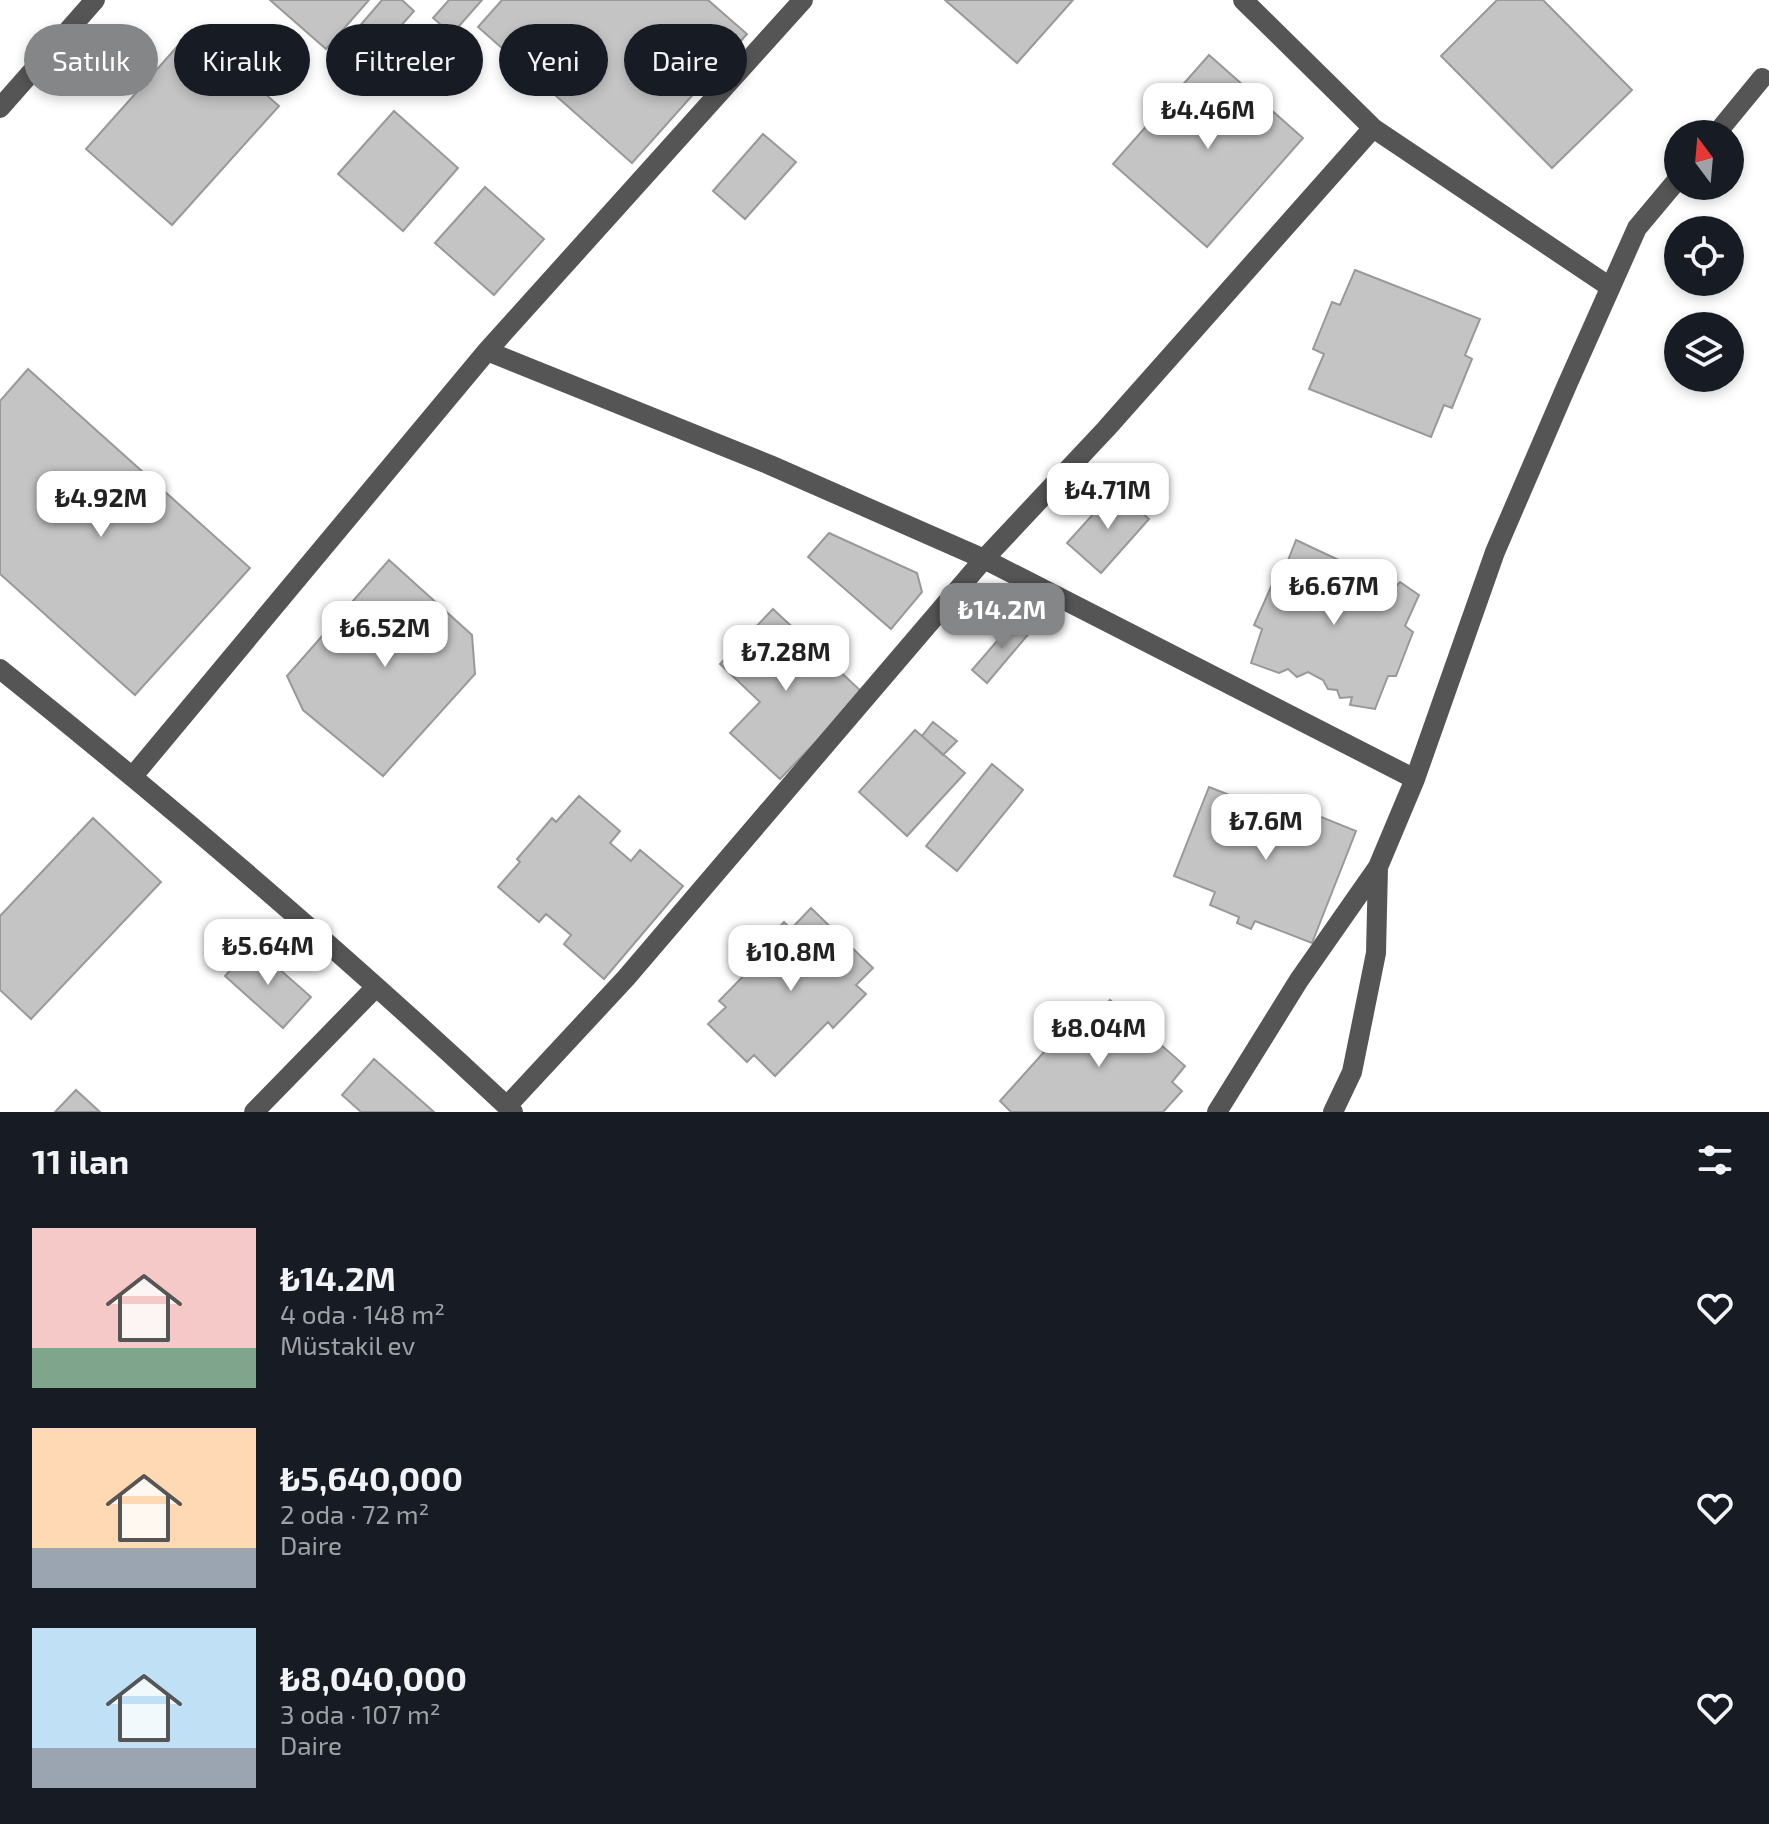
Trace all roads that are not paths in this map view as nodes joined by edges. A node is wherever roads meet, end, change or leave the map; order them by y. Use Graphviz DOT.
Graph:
graph roads {
  1 [pos="95,0"];
  2 [pos="803,0"];
  3 [pos="1243,0"];
  4 [pos="1767,71"];
  5 [pos="0,108"];
  6 [pos="1727,120"];
  7 [pos="1373,128"];
  8 [pos="1664,196"];
  9 [pos="1610,287"];
  10 [pos="487,351"];
  11 [pos="984,559"];
  12 [pos="0,669"];
  13 [pos="133,776"];
  14 [pos="1415,779"];
  15 [pos="1378,867"];
  16 [pos="376,987"];
  17 [pos="510,1109"];
  18 [pos="254,1112"];
  19 [pos="1217,1112"];
  20 [pos="1333,1112"];
  1 -- 5 [label="street"];
  2 -- 10 [label="street"];
  3 -- 7 [label="street"];
  4 -- 6 [label="street"];
  7 -- 9 [label="street"];
  7 -- 11 [label="street"];
  8 -- 9 [label="street"];
  9 -- 14 [label="street"];
  10 -- 11 [label="street"];
  10 -- 13 [label="street"];
  11 -- 14 [label="street"];
  11 -- 17 [label="street"];
  12 -- 13 [label="street"];
  13 -- 16 [label="street"];
  14 -- 15 [label="street"];
  15 -- 19 [label="street"];
  15 -- 20 [label="street"];
  16 -- 17 [label="street"];
  16 -- 18 [label="street"];
}
